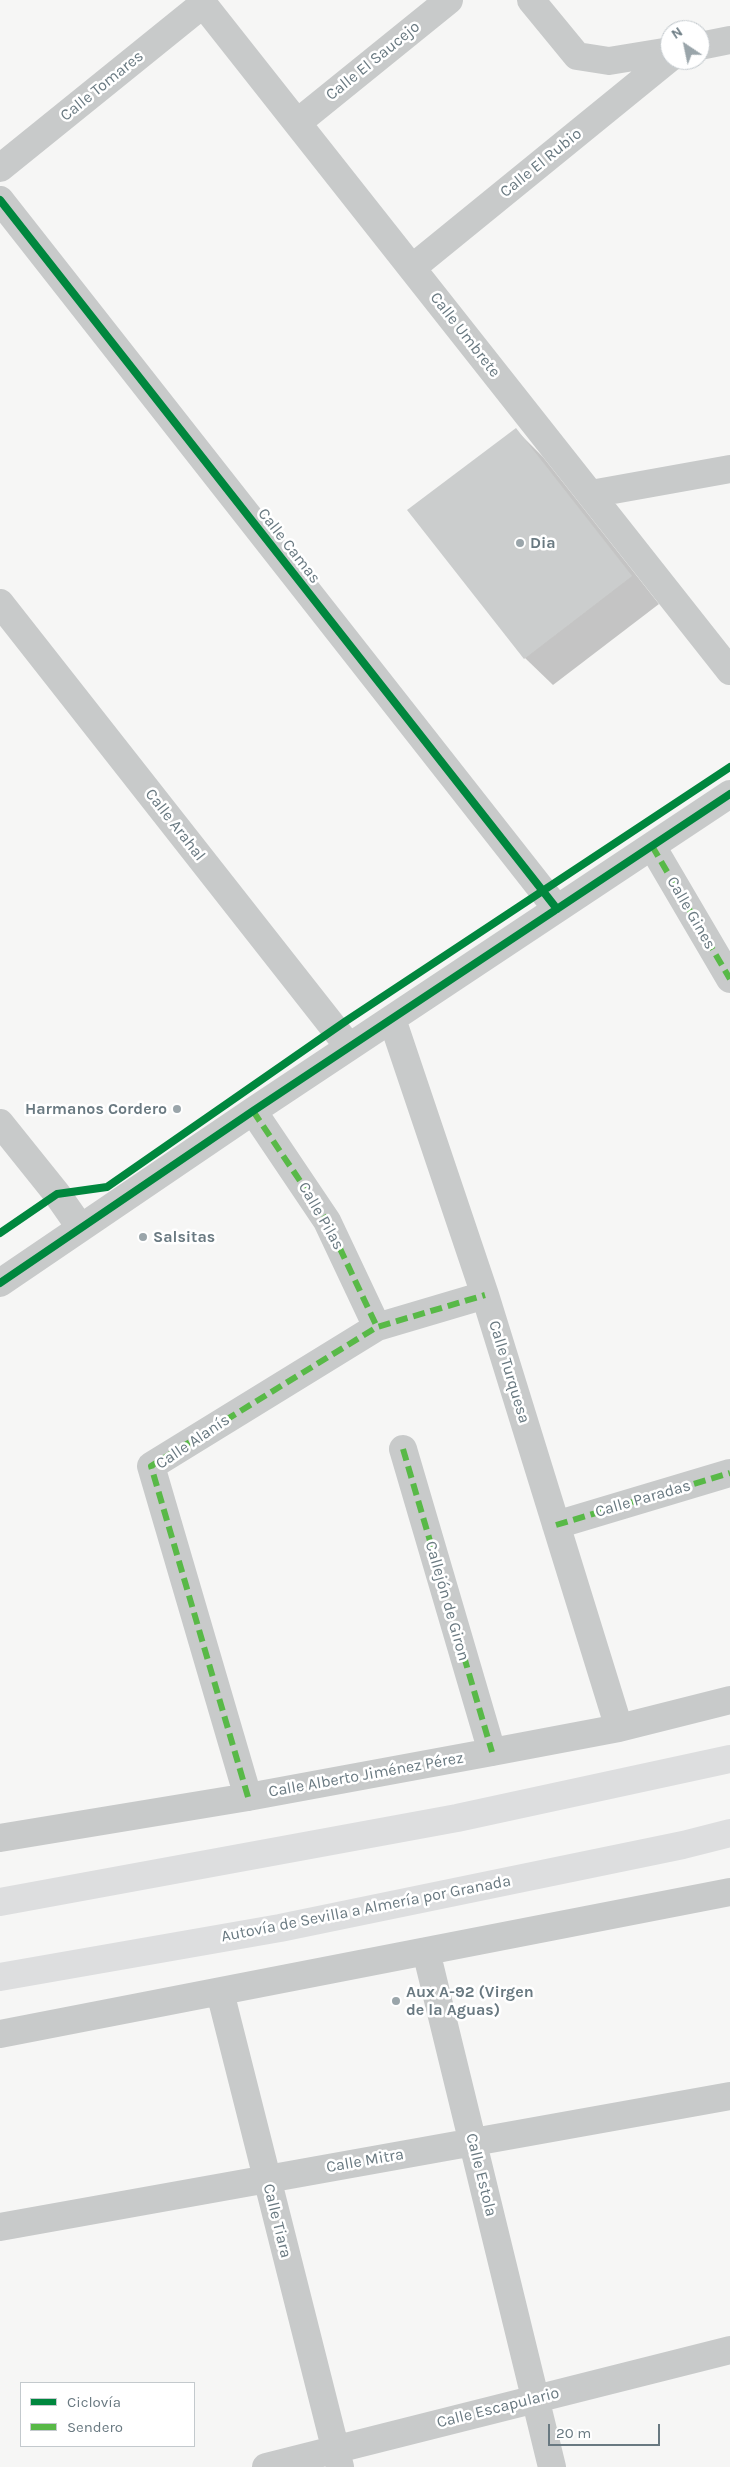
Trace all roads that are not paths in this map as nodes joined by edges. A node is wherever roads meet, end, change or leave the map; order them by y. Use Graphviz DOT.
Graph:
graph roads {
  1 [pos="449,0"];
  2 [pos="531,0"];
  3 [pos="202,2"];
  4 [pos="730,40"];
  5 [pos="710,44"];
  6 [pos="660,53"];
  7 [pos="660,66"];
  8 [pos="298,123"];
  9 [pos="0,168"];
  10 [pos="0,200"];
  11 [pos="412,268"];
  12 [pos="730,469"];
  13 [pos="591,494"];
  14 [pos="0,603"];
  15 [pos="730,671"];
  16 [pos="730,794"];
  17 [pos="652,846"];
  18 [pos="556,909"];
  19 [pos="730,979"];
  20 [pos="392,1019"];
  21 [pos="349,1047"];
  22 [pos="253,1111"];
  23 [pos="0,1122"];
  24 [pos="80,1227"];
  25 [pos="0,1283"];
  26 [pos="485,1295"];
  27 [pos="377,1327"];
  28 [pos="403,1450"];
  29 [pos="730,1473"];
  30 [pos="556,1525"];
  31 [pos="730,1700"];
  32 [pos="619,1728"];
  33 [pos="492,1752"];
  34 [pos="730,1759"];
  35 [pos="248,1797"];
  36 [pos="730,1833"];
  37 [pos="0,1838"];
  38 [pos="730,1892"];
  39 [pos="0,1902"];
  40 [pos="426,1951"];
  41 [pos="0,1977"];
  42 [pos="220,1992"];
  43 [pos="0,2034"];
  44 [pos="730,2096"];
  45 [pos="473,2142"];
  46 [pos="266,2179"];
  47 [pos="0,2227"];
  48 [pos="730,2350"];
  49 [pos="535,2399"];
  50 [pos="337,2458"];
  51 [pos="266,2467"];
  52 [pos="552,2467"];
  1 -- 8 [label="street, Calle El Saucejo"];
  2 -- 6 [label="street"];
  3 -- 8 [label="street, Calle Umbrete"];
  3 -- 9 [label="street, Calle Tomares"];
  4 -- 5 [label="street"];
  7 -- 11 [label="street, Calle El Rubio"];
  8 -- 11 [label="street, Calle Umbrete"];
  10 -- 18 [label="street, Calle Camas"];
  11 -- 13 [label="street, Calle Umbrete"];
  12 -- 13 [label="street"];
  13 -- 15 [label="street, Calle Umbrete"];
  14 -- 21 [label="street, Calle Arahal"];
  16 -- 17 [label="street"];
  17 -- 18 [label="street"];
  17 -- 19 [label="street, Calle Gines"];
  18 -- 20 [label="street"];
  20 -- 21 [label="street"];
  20 -- 26 [label="street, Calle Turquesa"];
  21 -- 22 [label="street"];
  22 -- 24 [label="street"];
  22 -- 27 [label="street, Calle Pilas"];
  23 -- 24 [label="street"];
  24 -- 25 [label="street"];
  26 -- 27 [label="street, Calle Alanís"];
  26 -- 30 [label="street, Calle Turquesa"];
  27 -- 35 [label="street, Calle Alanís"];
  28 -- 33 [label="street, Callejón de Giron"];
  29 -- 30 [label="street, Calle Paradas"];
  30 -- 32 [label="street, Calle Turquesa"];
  31 -- 32 [label="street, Calle Alberto Jiménez Pérez"];
  32 -- 33 [label="street, Calle Alberto Jiménez Pérez"];
  33 -- 35 [label="street, Calle Alberto Jiménez Pérez"];
  34 -- 39 [label="highway"];
  35 -- 37 [label="street, Calle Alberto Jiménez Pérez"];
  36 -- 41 [label="highway, Autovía de Sevilla a Almería por Granada"];
  38 -- 40 [label="street"];
  40 -- 42 [label="street"];
  40 -- 45 [label="street, Calle Estola"];
  42 -- 43 [label="street"];
  42 -- 46 [label="street, Calle Tiara"];
  44 -- 45 [label="street, Calle Mitra"];
  45 -- 46 [label="street, Calle Mitra"];
  45 -- 49 [label="street, Calle Estola"];
  46 -- 47 [label="street, Calle Mitra"];
  46 -- 50 [label="street, Calle Tiara"];
  48 -- 49 [label="street, Calle Escapulario"];
  49 -- 50 [label="street, Calle Escapulario"];
  49 -- 52 [label="street, Calle Estola"];
  50 -- 51 [label="street, Calle Escapulario"];
}
